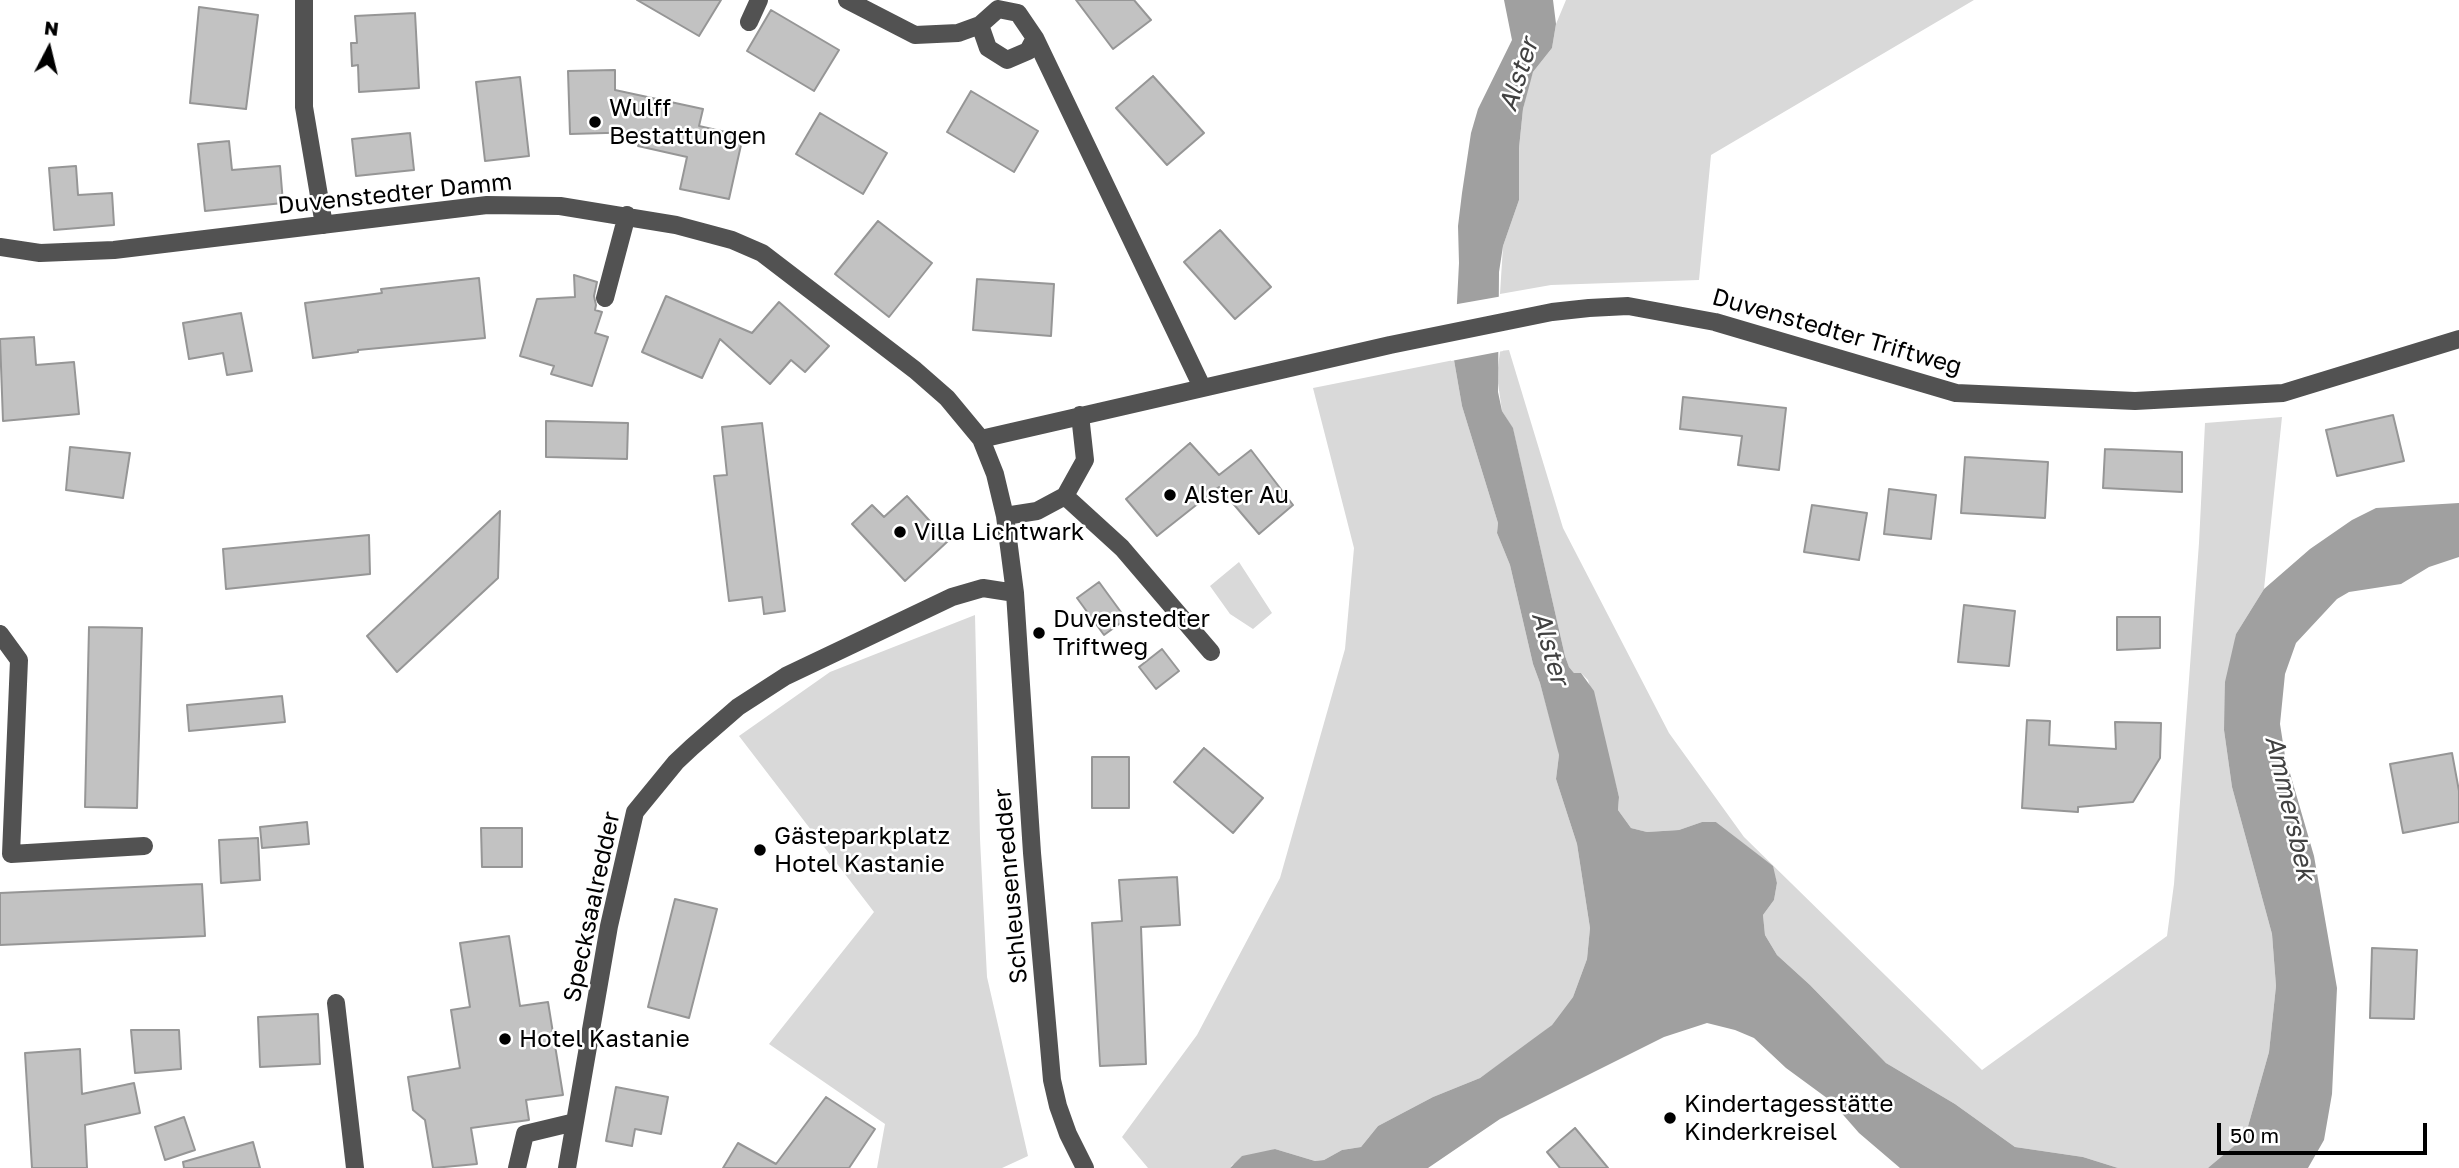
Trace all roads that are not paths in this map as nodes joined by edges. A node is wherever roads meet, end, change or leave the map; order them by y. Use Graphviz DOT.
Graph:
graph roads {
  1 [pos="304,0"];
  2 [pos="759,0"];
  3 [pos="846,0"];
  4 [pos="749,22"];
  5 [pos="980,25"];
  6 [pos="1035,38"];
  7 [pos="626,215"];
  8 [pos="324,225"];
  9 [pos="0,247"];
  10 [pos="605,298"];
  11 [pos="2459,339"];
  12 [pos="1202,387"];
  13 [pos="1080,415"];
  14 [pos="981,439"];
  15 [pos="1065,496"];
  16 [pos="1005,516"];
  17 [pos="1015,593"];
  18 [pos="0,634"];
  19 [pos="1211,652"];
  20 [pos="144,846"];
  21 [pos="6,855"];
  22 [pos="336,1003"];
  23 [pos="575,1122"];
  24 [pos="355,1168"];
  25 [pos="517,1168"];
  26 [pos="567,1168"];
  27 [pos="1085,1168"];
  1 -- 8 [label="street"];
  2 -- 4 [label="street"];
  3 -- 5 [label="street"];
  5 -- 6 [label="street"];
  5 -- 6 [label="street"];
  6 -- 12 [label="street"];
  7 -- 8 [label="street, Duvenstedter Damm"];
  7 -- 10 [label="street"];
  7 -- 14 [label="street, Duvenstedter Damm"];
  8 -- 9 [label="street, Duvenstedter Damm"];
  11 -- 12 [label="street, Duvenstedter Triftweg"];
  12 -- 13 [label="street, Duvenstedter Triftweg"];
  13 -- 14 [label="street, Duvenstedter Triftweg"];
  13 -- 15 [label="street"];
  14 -- 16 [label="street, Duvenstedter Damm"];
  15 -- 16 [label="street"];
  15 -- 19 [label="street"];
  16 -- 17 [label="street, Duvenstedter Damm"];
  17 -- 23 [label="street, Specksaalredder"];
  17 -- 27 [label="street, Schleusenredder"];
  18 -- 21 [label="street"];
  20 -- 21 [label="street"];
  22 -- 24 [label="street"];
  23 -- 25 [label="street"];
  23 -- 26 [label="street, Specksaalredder"];
}
